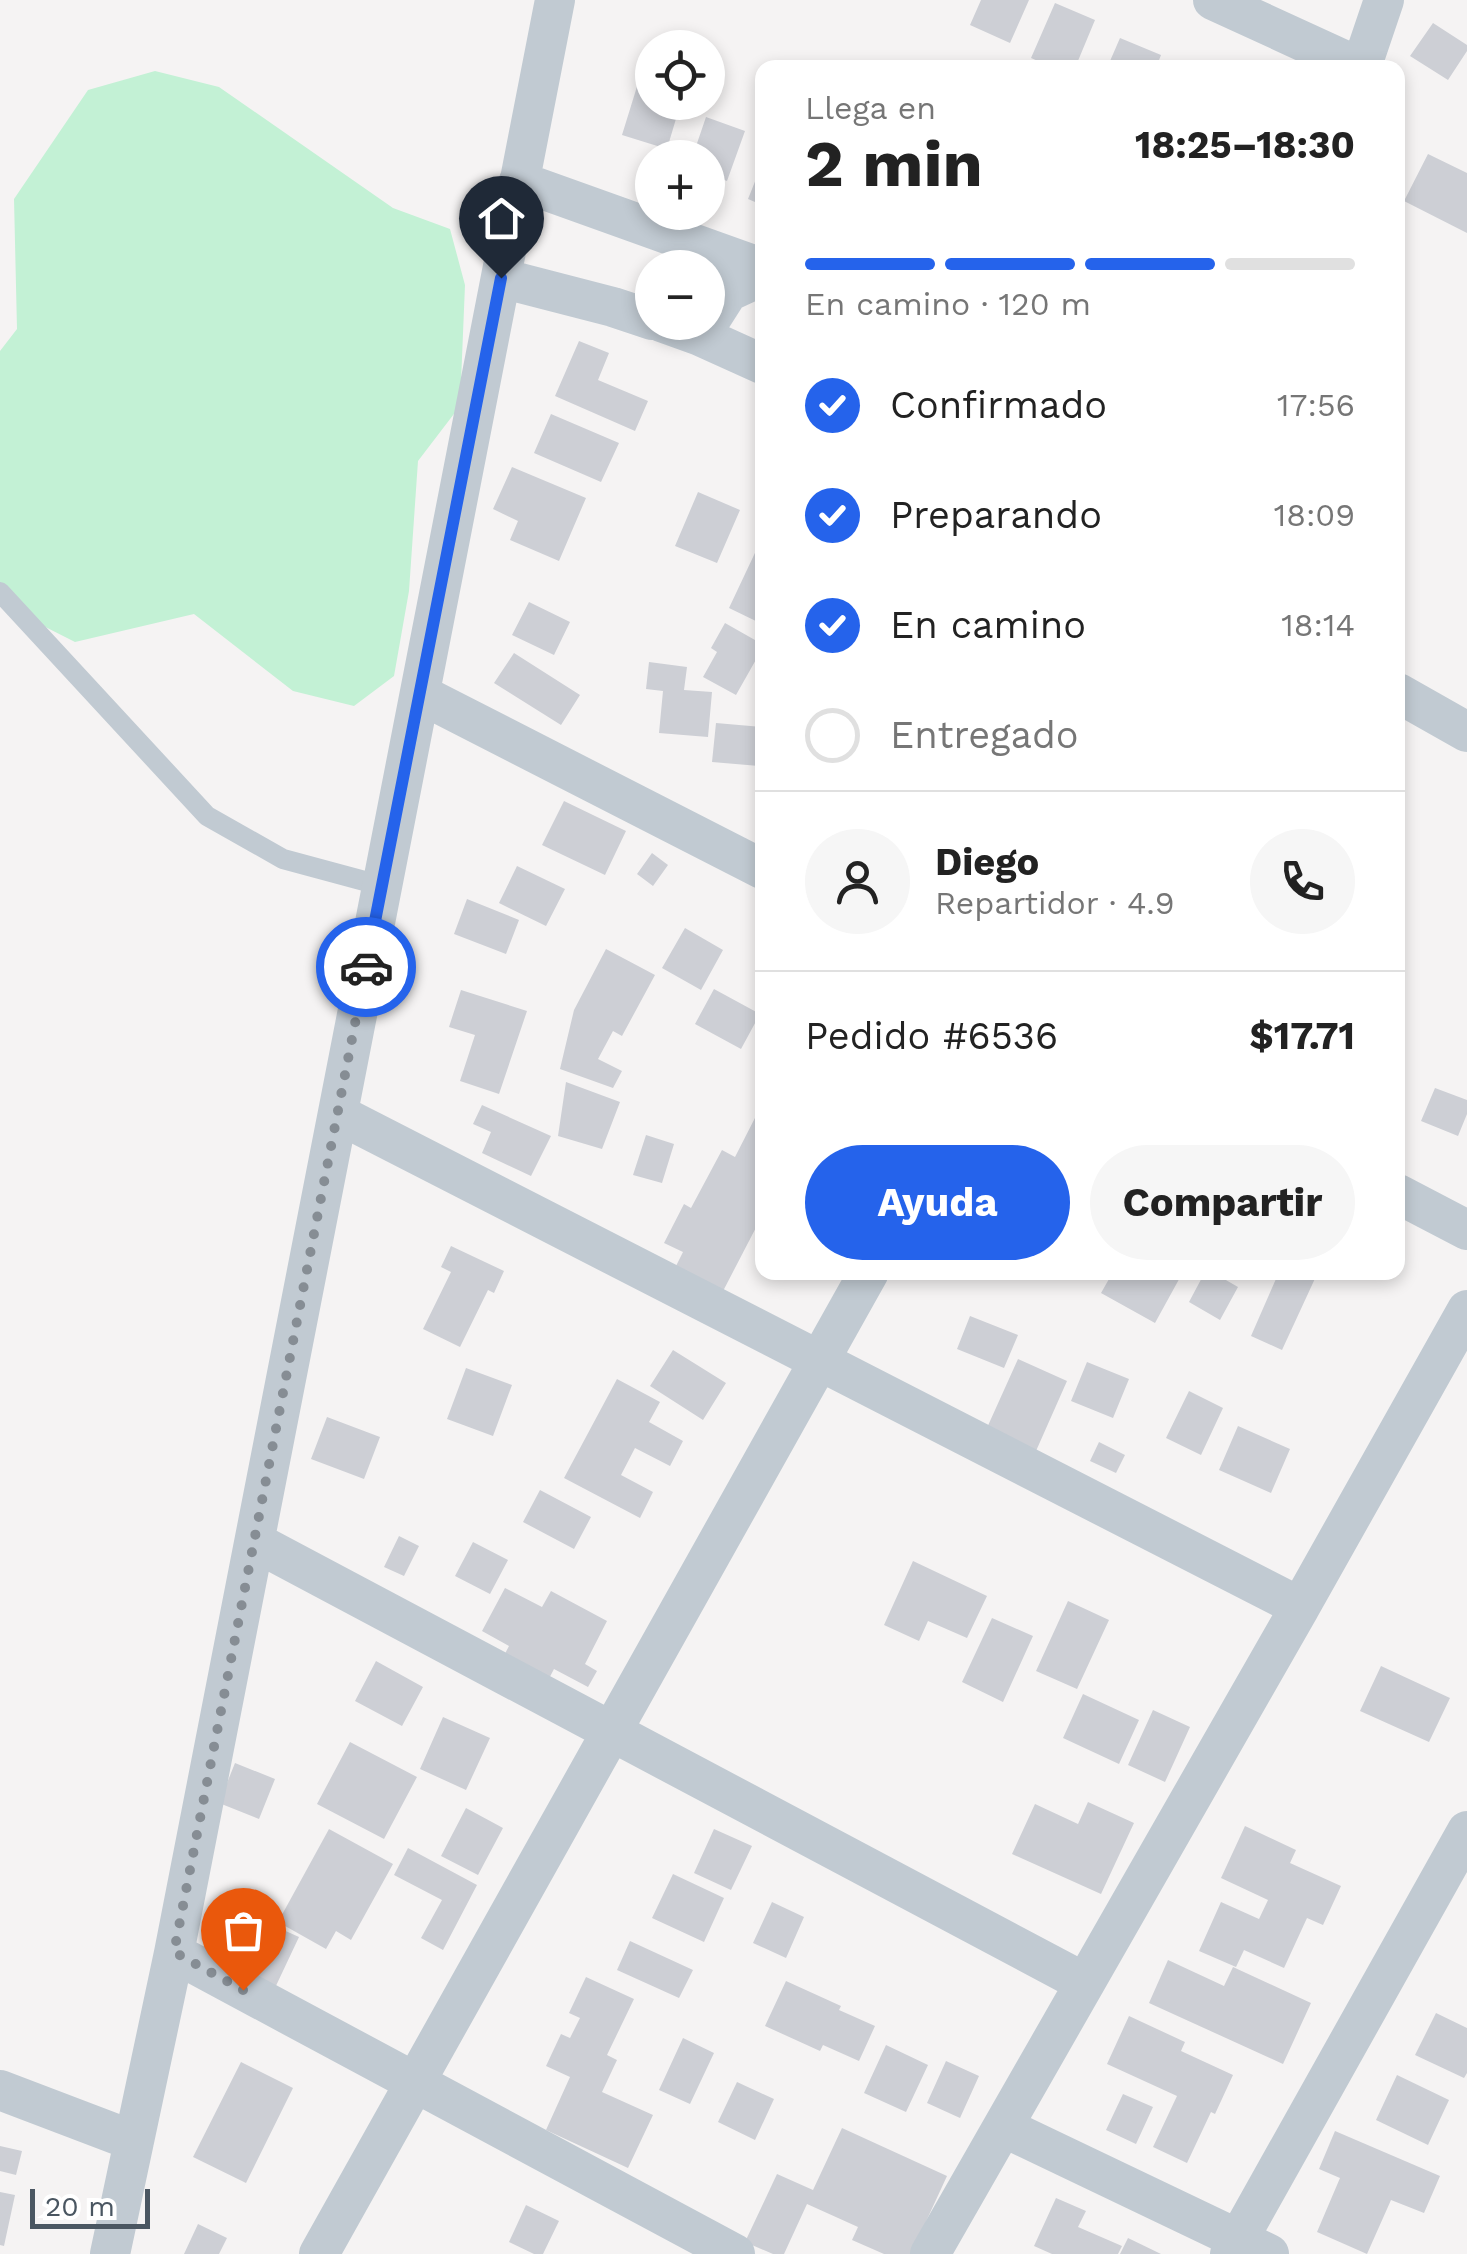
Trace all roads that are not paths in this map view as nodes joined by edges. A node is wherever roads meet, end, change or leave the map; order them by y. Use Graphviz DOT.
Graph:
graph roads {
  1 [pos="555,0"];
  2 [pos="1212,0"];
  3 [pos="1384,0"];
  4 [pos="1343,60"];
  5 [pos="1364,60"];
  6 [pos="520,181"];
  7 [pos="755,265"];
  8 [pos="501,278"];
  9 [pos="755,279"];
  10 [pos="725,297"];
  11 [pos="635,314"];
  12 [pos="709,340"];
  13 [pos="755,361"];
  14 [pos="0,592"];
  15 [pos="420,694"];
  16 [pos="1405,695"];
  17 [pos="1465,725"];
  18 [pos="755,865"];
  19 [pos="382,886"];
  20 [pos="338,1114"];
  21 [pos="1405,1198"];
  22 [pos="1467,1230"];
  23 [pos="865,1280"];
  24 [pos="1467,1310"];
  25 [pos="820,1360"];
  26 [pos="254,1542"];
  27 [pos="1300,1607"];
  28 [pos="612,1731"];
  29 [pos="1467,1831"];
  30 [pos="174,1952"];
  31 [pos="1085,1983"];
  32 [pos="416,2082"];
  33 [pos="0,2090"];
  34 [pos="1002,2127"];
  35 [pos="134,2141"];
  36 [pos="1246,2250"];
  37 [pos="110,2254"];
  38 [pos="320,2254"];
  39 [pos="735,2254"];
  40 [pos="930,2254"];
  1 -- 6 [label="street"];
  2 -- 4 [label="street"];
  3 -- 5 [label="street"];
  6 -- 7 [label="street"];
  6 -- 8 [label="street"];
  8 -- 11 [label="street"];
  8 -- 15 [label="street"];
  9 -- 10 [label="street"];
  12 -- 13 [label="street"];
  14 -- 19 [label="lane"];
  15 -- 18 [label="street"];
  15 -- 19 [label="street"];
  16 -- 17 [label="street"];
  19 -- 20 [label="street"];
  20 -- 25 [label="street"];
  20 -- 26 [label="street"];
  21 -- 22 [label="street"];
  23 -- 25 [label="street"];
  24 -- 27 [label="street"];
  25 -- 27 [label="street"];
  25 -- 28 [label="street"];
  26 -- 28 [label="street"];
  26 -- 30 [label="street"];
  27 -- 31 [label="street"];
  28 -- 31 [label="street"];
  28 -- 32 [label="street"];
  29 -- 36 [label="street"];
  30 -- 32 [label="street"];
  30 -- 35 [label="street"];
  31 -- 34 [label="street"];
  32 -- 38 [label="street"];
  32 -- 39 [label="street"];
  33 -- 35 [label="street"];
  34 -- 36 [label="street"];
  34 -- 40 [label="street"];
  35 -- 37 [label="street"];
}
